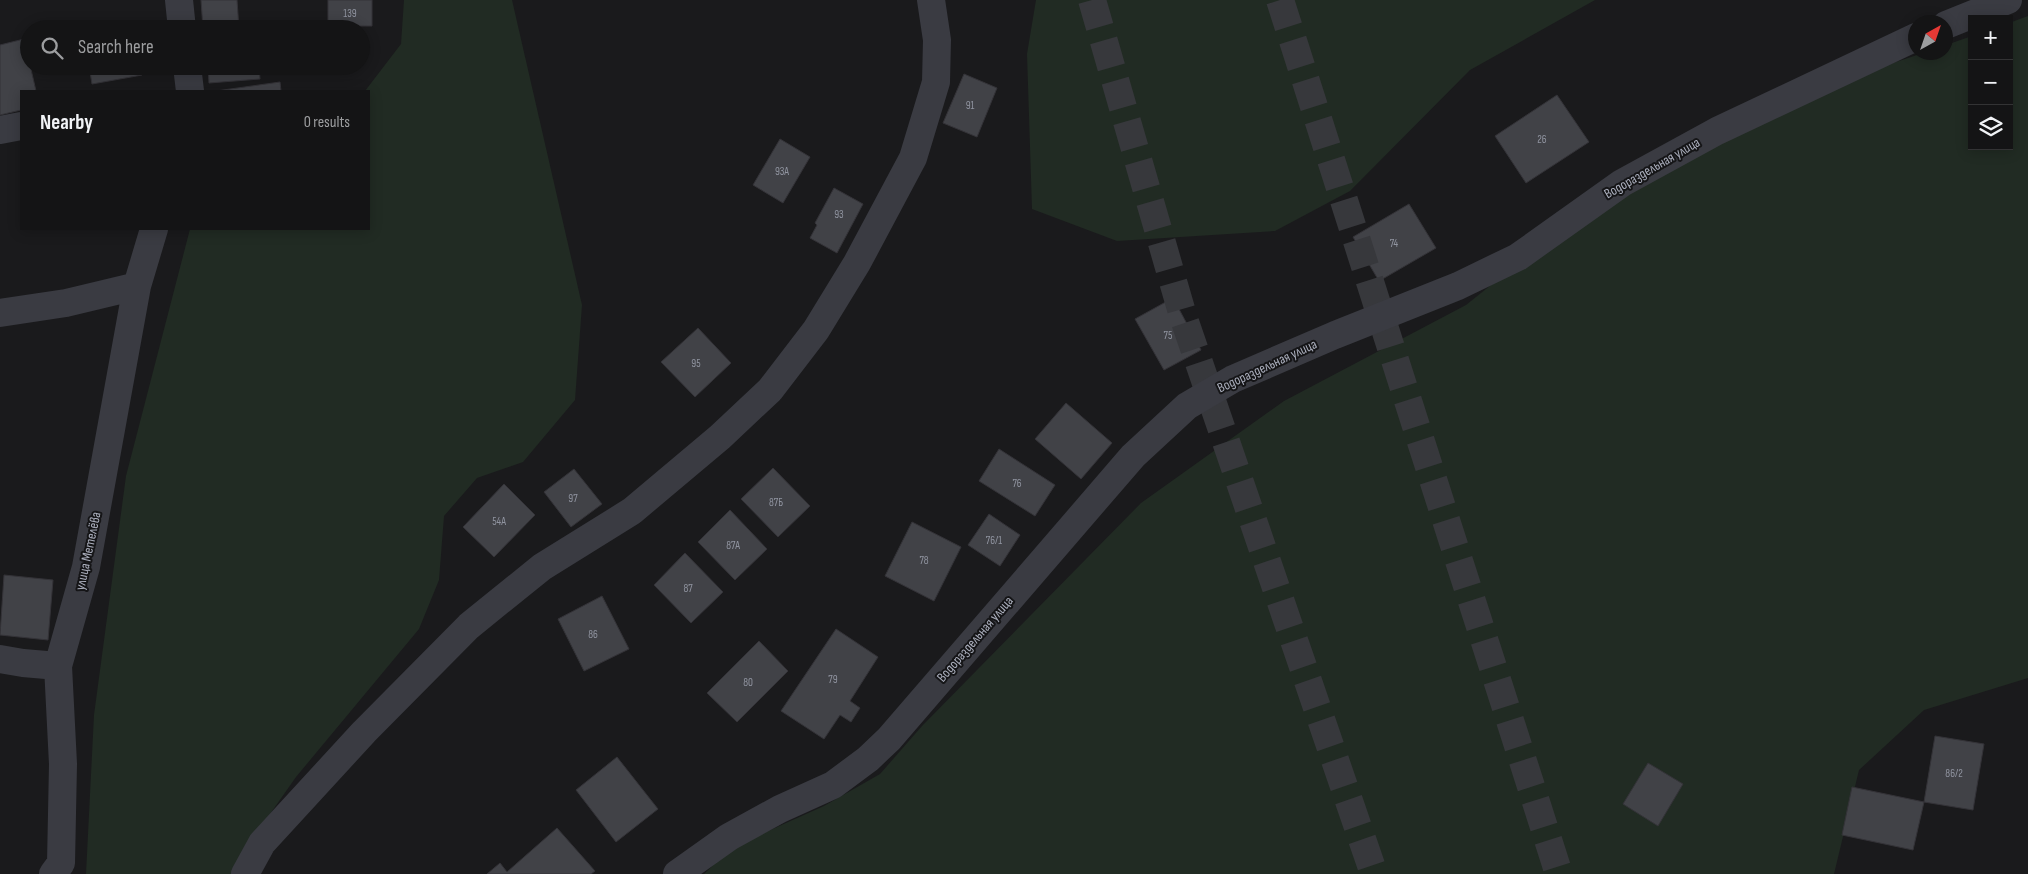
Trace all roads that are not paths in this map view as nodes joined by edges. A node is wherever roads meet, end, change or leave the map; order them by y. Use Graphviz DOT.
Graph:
graph roads {
  1 [pos="178,0"];
  2 [pos="931,0"];
  3 [pos="2008,0"];
  4 [pos="181,20"];
  5 [pos="1953,22"];
  6 [pos="1908,41"];
  7 [pos="20,126"];
  8 [pos="0,130"];
  9 [pos="154,230"];
  10 [pos="137,286"];
  11 [pos="0,313"];
  12 [pos="0,659"];
  13 [pos="58,666"];
  14 [pos="52,874"];
  15 [pos="245,874"];
  16 [pos="677,874"];
  1 -- 4 [label="street"];
  2 -- 15 [label="street"];
  3 -- 5 [label="street"];
  6 -- 16 [label="street, Водораздельная улица"];
  7 -- 8 [label="street"];
  9 -- 10 [label="street, улица Метелёва"];
  10 -- 11 [label="street"];
  10 -- 13 [label="street, улица Метелёва"];
  12 -- 13 [label="street"];
  13 -- 14 [label="street, улица Метелёва"];
}
